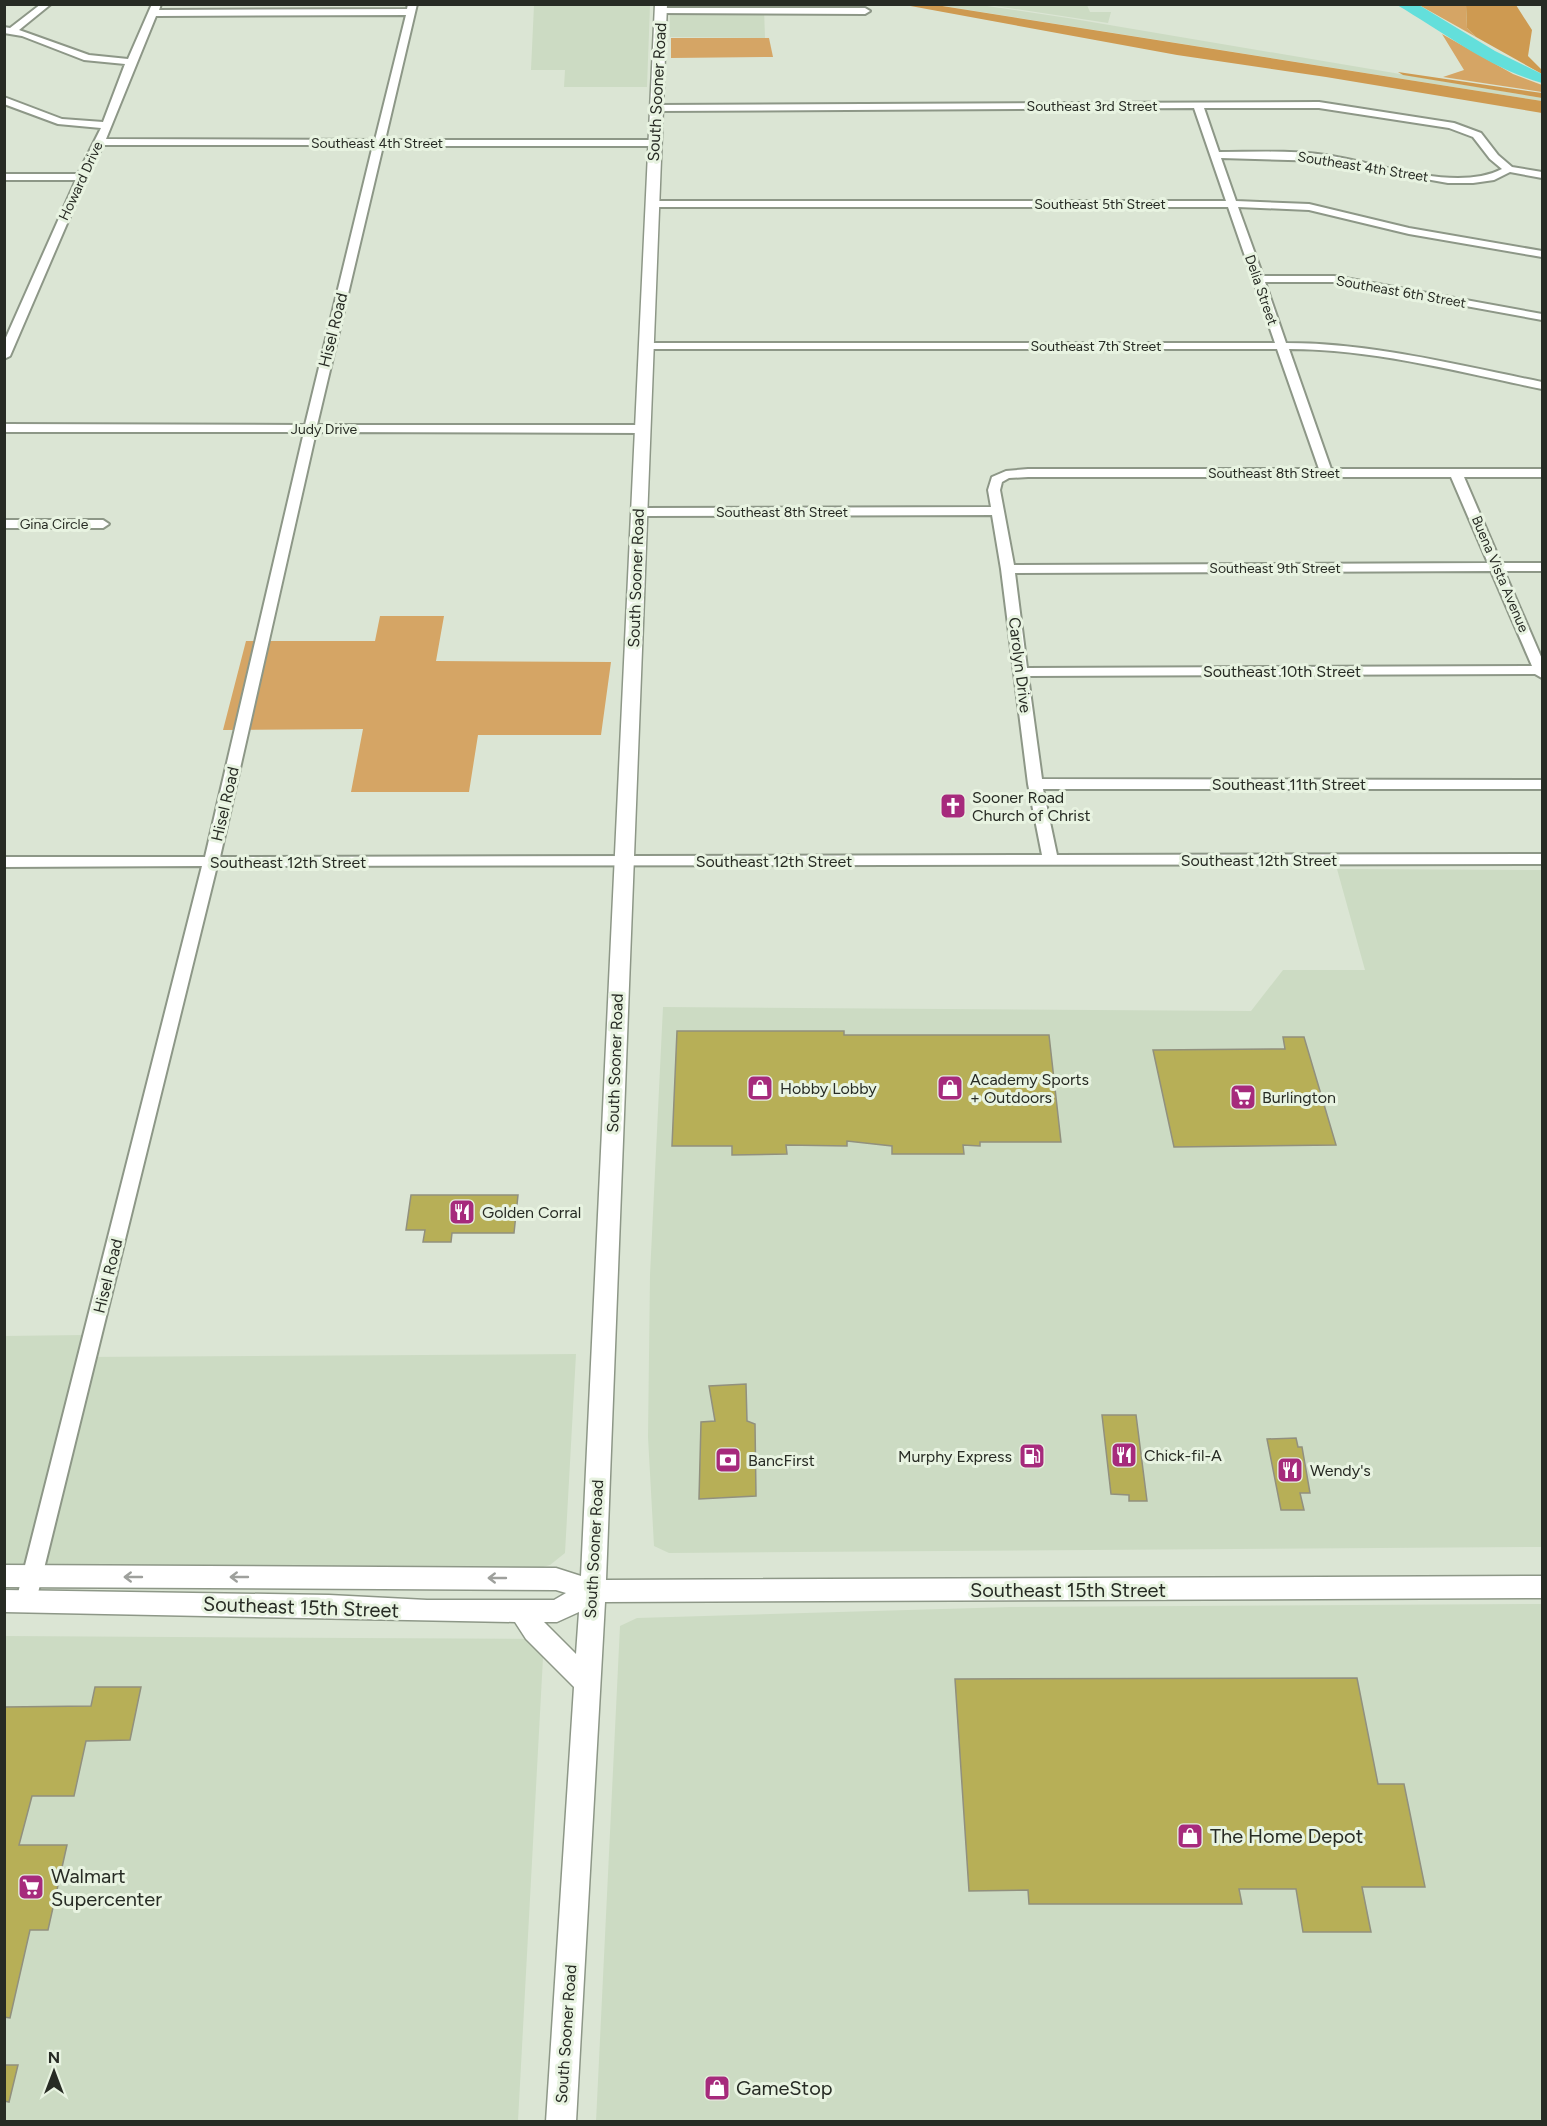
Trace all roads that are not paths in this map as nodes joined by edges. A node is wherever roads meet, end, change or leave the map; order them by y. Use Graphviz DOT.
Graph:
graph roads {
  1 [pos="47,4"];
  2 [pos="412,8"];
  3 [pos="661,8"];
  4 [pos="155,9"];
  5 [pos="865,11"];
  6 [pos="9,30"];
  7 [pos="131,62"];
  8 [pos="4,100"];
  9 [pos="1198,106"];
  10 [pos="656,108"];
  11 [pos="107,125"];
  12 [pos="100,142"];
  13 [pos="379,143"];
  14 [pos="655,143"];
  15 [pos="1214,155"];
  16 [pos="1509,169"];
  17 [pos="1542,175"];
  18 [pos="4,177"];
  19 [pos="81,177"];
  20 [pos="652,204"];
  21 [pos="1231,204"];
  22 [pos="1542,254"];
  23 [pos="1258,279"];
  24 [pos="1542,317"];
  25 [pos="646,346"];
  26 [pos="1280,346"];
  27 [pos="4,356"];
  28 [pos="1542,385"];
  29 [pos="4,428"];
  30 [pos="310,429"];
  31 [pos="643,429"];
  32 [pos="1326,473"];
  33 [pos="1456,473"];
  34 [pos="1542,473"];
  35 [pos="1006,475"];
  36 [pos="998,511"];
  37 [pos="639,512"];
  38 [pos="4,524"];
  39 [pos="103,524"];
  40 [pos="1497,567"];
  41 [pos="1542,567"];
  42 [pos="1008,569"];
  43 [pos="1542,671"];
  44 [pos="1021,672"];
  45 [pos="1035,784"];
  46 [pos="1542,785"];
  47 [pos="1051,860"];
  48 [pos="1542,860"];
  49 [pos="4,862"];
  50 [pos="212,862"];
  51 [pos="624,862"];
  52 [pos="4,1576"];
  53 [pos="32,1576"];
  54 [pos="192,1577"];
  55 [pos="1542,1587"];
  56 [pos="592,1591"];
  57 [pos="15,1601"];
  58 [pos="186,1604"];
  59 [pos="523,1612"];
  60 [pos="587,1682"];
  61 [pos="561,2121"];
  1 -- 6 [label="street"];
  2 -- 4 [label="street"];
  2 -- 13 [label="street, Hisel Road"];
  3 -- 5 [label="street"];
  3 -- 10 [label="main road, South Sooner Road"];
  4 -- 7 [label="street, Howard Drive"];
  6 -- 7 [label="street"];
  7 -- 11 [label="street, Howard Drive"];
  8 -- 11 [label="street"];
  9 -- 10 [label="street, Southeast 3rd Street"];
  9 -- 15 [label="street, Delia Street"];
  9 -- 16 [label="street, Southeast 3rd Street"];
  10 -- 14 [label="main road, South Sooner Road"];
  11 -- 12 [label="street, Howard Drive"];
  12 -- 13 [label="street, Southeast 4th Street"];
  12 -- 19 [label="street, Howard Drive"];
  13 -- 14 [label="street, Southeast 4th Street"];
  13 -- 30 [label="street, Hisel Road"];
  14 -- 20 [label="main road, South Sooner Road"];
  15 -- 16 [label="street, Southeast 4th Street"];
  15 -- 21 [label="street, Delia Street"];
  16 -- 17 [label="street"];
  18 -- 19 [label="street"];
  19 -- 27 [label="street, Howard Drive"];
  20 -- 21 [label="street, Southeast 5th Street"];
  20 -- 25 [label="main road, South Sooner Road"];
  21 -- 22 [label="street, Southeast 5th Street"];
  21 -- 23 [label="street, Delia Street"];
  23 -- 24 [label="street, Southeast 6th Street"];
  23 -- 26 [label="street, Delia Street"];
  25 -- 26 [label="street, Southeast 7th Street"];
  25 -- 31 [label="main road, South Sooner Road"];
  26 -- 28 [label="street, Southeast 7th Street"];
  26 -- 32 [label="street, Delia Street"];
  29 -- 30 [label="street, Judy Drive"];
  30 -- 31 [label="street, Judy Drive"];
  30 -- 50 [label="street, Hisel Road"];
  31 -- 37 [label="main road, South Sooner Road"];
  32 -- 33 [label="street, Southeast 8th Street"];
  32 -- 35 [label="street, Southeast 8th Street"];
  33 -- 34 [label="street, Southeast 8th Street"];
  33 -- 40 [label="street, Buena Vista Avenue"];
  35 -- 36 [label="street, Carolyn Drive"];
  36 -- 37 [label="street, Southeast 8th Street"];
  36 -- 42 [label="street, Carolyn Drive"];
  37 -- 51 [label="main road, South Sooner Road"];
  38 -- 39 [label="street, Gina Circle"];
  40 -- 41 [label="street, Southeast 9th Street"];
  40 -- 42 [label="street, Southeast 9th Street"];
  40 -- 43 [label="street, Buena Vista Avenue"];
  42 -- 44 [label="street, Carolyn Drive"];
  43 -- 44 [label="street, Southeast 10th Street"];
  44 -- 45 [label="street, Carolyn Drive"];
  45 -- 46 [label="street, Southeast 11th Street"];
  45 -- 47 [label="street, Carolyn Drive"];
  47 -- 48 [label="street, Southeast 12th Street"];
  47 -- 51 [label="street, Southeast 12th Street"];
  49 -- 50 [label="street, Southeast 12th Street"];
  50 -- 51 [label="street, Southeast 12th Street"];
  50 -- 53 [label="street, Hisel Road"];
  51 -- 56 [label="main road, South Sooner Road"];
  52 -- 53 [label="main road, Southeast 15th Street"];
  54 -- 53 [label="main road, Southeast 15th Street, one-way"];
  53 -- 57 [label="street, Hisel Road"];
  56 -- 54 [label="main road, Southeast 15th Street, one-way"];
  54 -- 58 [label="main road"];
  55 -- 56 [label="main road, Southeast 15th Street"];
  56 -- 59 [label="main road, Southeast 15th Street"];
  56 -- 60 [label="main road, South Sooner Road"];
  57 -- 58 [label="main road, Southeast 15th Street"];
  58 -- 59 [label="main road, Southeast 15th Street"];
  59 -- 60 [label="main road"];
  60 -- 61 [label="main road, South Sooner Road"];
}
